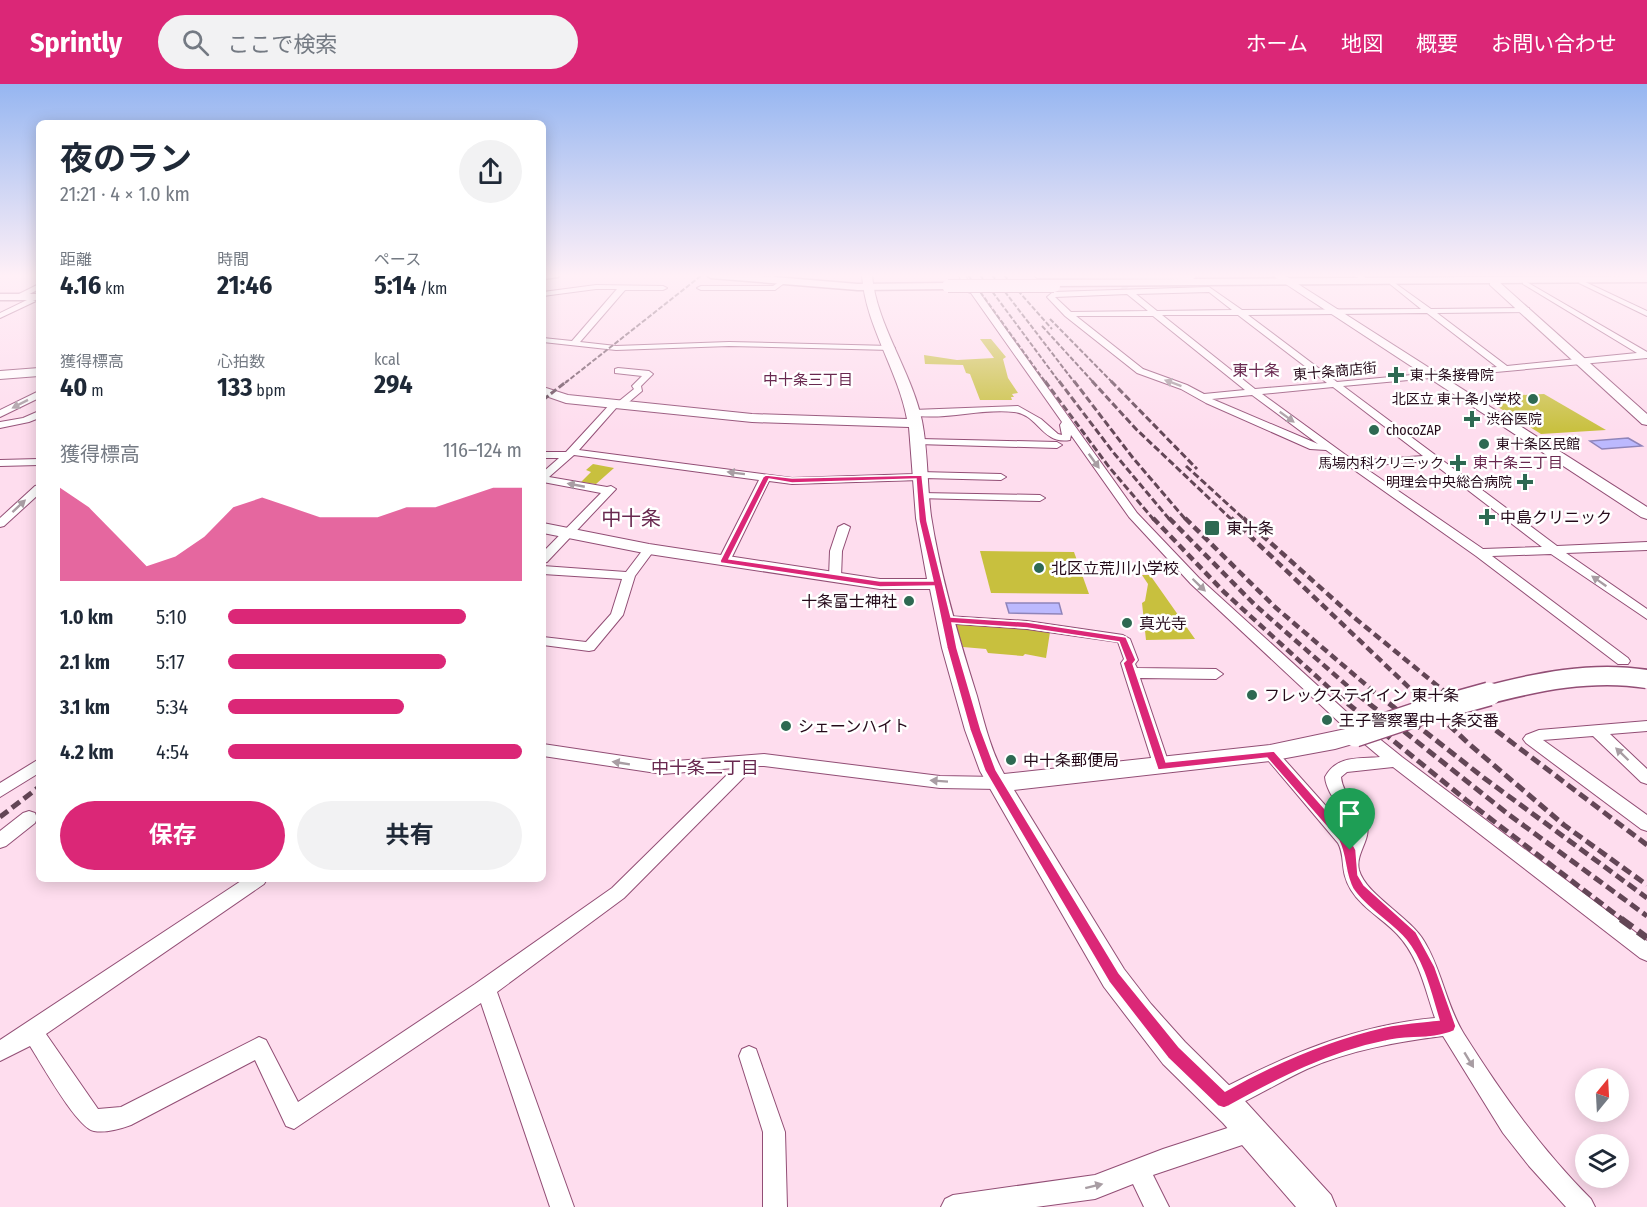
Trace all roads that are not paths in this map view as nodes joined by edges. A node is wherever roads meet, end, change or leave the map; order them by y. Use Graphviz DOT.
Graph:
graph roads {
  1 [pos="588,327"];
  2 [pos="884,327"];
  3 [pos="999,327"];
  4 [pos="1085,327"];
  5 [pos="1173,327"];
  6 [pos="1261,327"];
  7 [pos="1357,327"];
  8 [pos="1450,327"];
  9 [pos="1545,327"];
  10 [pos="1604,327"];
  11 [pos="546,340"];
  12 [pos="574,344"];
  13 [pos="891,348"];
  14 [pos="1646,355"];
  15 [pos="1581,361"];
  16 [pos="1506,369"];
  17 [pos="618,370"];
  18 [pos="36,372"];
  19 [pos="0,375"];
  20 [pos="1432,376"];
  21 [pos="1338,385"];
  22 [pos="546,392"];
  23 [pos="1253,392"];
  24 [pos="36,396"];
  25 [pos="1204,397"];
  26 [pos="618,405"];
  27 [pos="0,414"];
  28 [pos="36,415"];
  29 [pos="1647,421"];
  30 [pos="1066,423"];
  31 [pos="0,425"];
  32 [pos="916,426"];
  33 [pos="1057,445"];
  34 [pos="1327,447"];
  35 [pos="570,454"];
  36 [pos="546,455"];
  37 [pos="1434,458"];
  38 [pos="36,462"];
  39 [pos="0,463"];
  40 [pos="1352,464"];
  41 [pos="546,475"];
  42 [pos="766,477"];
  43 [pos="1001,477"];
  44 [pos="546,479"];
  45 [pos="920,482"];
  46 [pos="36,491"];
  47 [pos="1040,498"];
  48 [pos="1647,514"];
  49 [pos="0,524"];
  50 [pos="844,527"];
  51 [pos="546,528"];
  52 [pos="567,532"];
  53 [pos="1647,546"];
  54 [pos="648,549"];
  55 [pos="1554,550"];
  56 [pos="1480,554"];
  57 [pos="546,556"];
  58 [pos="724,561"];
  59 [pos="546,570"];
  60 [pos="629,576"];
  61 [pos="835,577"];
  62 [pos="938,584"];
  63 [pos="1647,615"];
  64 [pos="947,620"];
  65 [pos="546,641"];
  66 [pos="1623,661"];
  67 [pos="1131,674"];
  68 [pos="1216,674"];
  69 [pos="1647,679"];
  70 [pos="1647,726"];
  71 [pos="1596,730"];
  72 [pos="546,750"];
  73 [pos="1270,753"];
  74 [pos="1396,761"];
  75 [pos="750,762"];
  76 [pos="36,767"];
  77 [pos="1162,767"];
  78 [pos="1647,778"];
  79 [pos="998,783"];
  80 [pos="0,791"];
  81 [pos="29,819"];
  82 [pos="1647,824"];
  83 [pos="0,841"];
  84 [pos="1350,850"];
  85 [pos="253,882"];
  86 [pos="1647,952"];
  87 [pos="486,988"];
  88 [pos="1449,1026"];
  89 [pos="32,1032"];
  90 [pos="0,1051"];
  91 [pos="749,1056"];
  92 [pos="1224,1100"];
  93 [pos="1252,1131"];
  94 [pos="1137,1170"];
  95 [pos="1055,1200"];
  96 [pos="562,1207"];
  97 [pos="775,1207"];
  98 [pos="953,1207"];
  99 [pos="1157,1207"];
  100 [pos="1319,1207"];
  101 [pos="1583,1207"];
  1 -- 12 [label="street"];
  2 -- 13 [label="street"];
  3 -- 30 [label="street"];
  25 -- 4 [label="street, one-way"];
  5 -- 23 [label="street"];
  6 -- 21 [label="street"];
  7 -- 20 [label="street"];
  8 -- 16 [label="street"];
  9 -- 15 [label="street"];
  10 -- 14 [label="street"];
  11 -- 12 [label="street"];
  12 -- 13 [label="street"];
  13 -- 32 [label="street"];
  14 -- 15 [label="street, 東十条商店街"];
  15 -- 16 [label="street, 東十条商店街"];
  15 -- 29 [label="street"];
  16 -- 20 [label="street, 東十条商店街"];
  17 -- 26 [label="street"];
  18 -- 19 [label="street"];
  20 -- 21 [label="street, 東十条商店街"];
  20 -- 48 [label="street"];
  21 -- 23 [label="street, 東十条商店街"];
  21 -- 37 [label="street"];
  22 -- 26 [label="street"];
  23 -- 25 [label="street, 東十条商店街"];
  23 -- 34 [label="street, one-way"];
  24 -- 27 [label="street, one-way"];
  25 -- 34 [label="street"];
  26 -- 32 [label="street"];
  26 -- 35 [label="street"];
  28 -- 31 [label="street"];
  30 -- 32 [label="street"];
  30 -- 74 [label="street, one-way"];
  32 -- 33 [label="street"];
  32 -- 45 [label="street"];
  34 -- 40 [label="street"];
  35 -- 36 [label="street"];
  35 -- 41 [label="street"];
  42 -- 35 [label="street, one-way"];
  37 -- 40 [label="street"];
  37 -- 55 [label="street"];
  38 -- 39 [label="street"];
  40 -- 56 [label="street"];
  42 -- 45 [label="street"];
  42 -- 58 [label="street"];
  43 -- 45 [label="street"];
  52 -- 44 [label="street, one-way"];
  45 -- 47 [label="street"];
  45 -- 62 [label="street"];
  49 -- 46 [label="street, one-way"];
  50 -- 61 [label="street"];
  51 -- 52 [label="street"];
  52 -- 54 [label="street"];
  52 -- 57 [label="street"];
  53 -- 55 [label="street"];
  54 -- 58 [label="street"];
  54 -- 60 [label="street"];
  55 -- 56 [label="street"];
  63 -- 55 [label="street, one-way"];
  56 -- 66 [label="street"];
  58 -- 61 [label="street"];
  59 -- 60 [label="street"];
  60 -- 65 [label="street"];
  61 -- 62 [label="street"];
  62 -- 64 [label="street"];
  64 -- 67 [label="street"];
  64 -- 79 [label="street"];
  67 -- 68 [label="street"];
  67 -- 77 [label="street"];
  69 -- 73 [label="street, bridge"];
  70 -- 71 [label="street"];
  78 -- 71 [label="street, one-way"];
  71 -- 82 [label="street"];
  75 -- 72 [label="street, one-way"];
  73 -- 77 [label="street"];
  73 -- 84 [label="street"];
  74 -- 84 [label="street"];
  74 -- 86 [label="street"];
  79 -- 75 [label="street, one-way"];
  75 -- 87 [label="street"];
  76 -- 80 [label="street"];
  77 -- 79 [label="street"];
  79 -- 92 [label="street"];
  81 -- 83 [label="street"];
  84 -- 88 [label="street"];
  85 -- 89 [label="street"];
  87 -- 89 [label="street"];
  87 -- 96 [label="street"];
  88 -- 92 [label="street"];
  88 -- 101 [label="street, one-way"];
  89 -- 90 [label="street"];
  91 -- 97 [label="street"];
  92 -- 93 [label="street"];
  93 -- 94 [label="street"];
  93 -- 100 [label="street"];
  95 -- 94 [label="street, one-way"];
  94 -- 99 [label="street"];
  95 -- 98 [label="street"];
}
